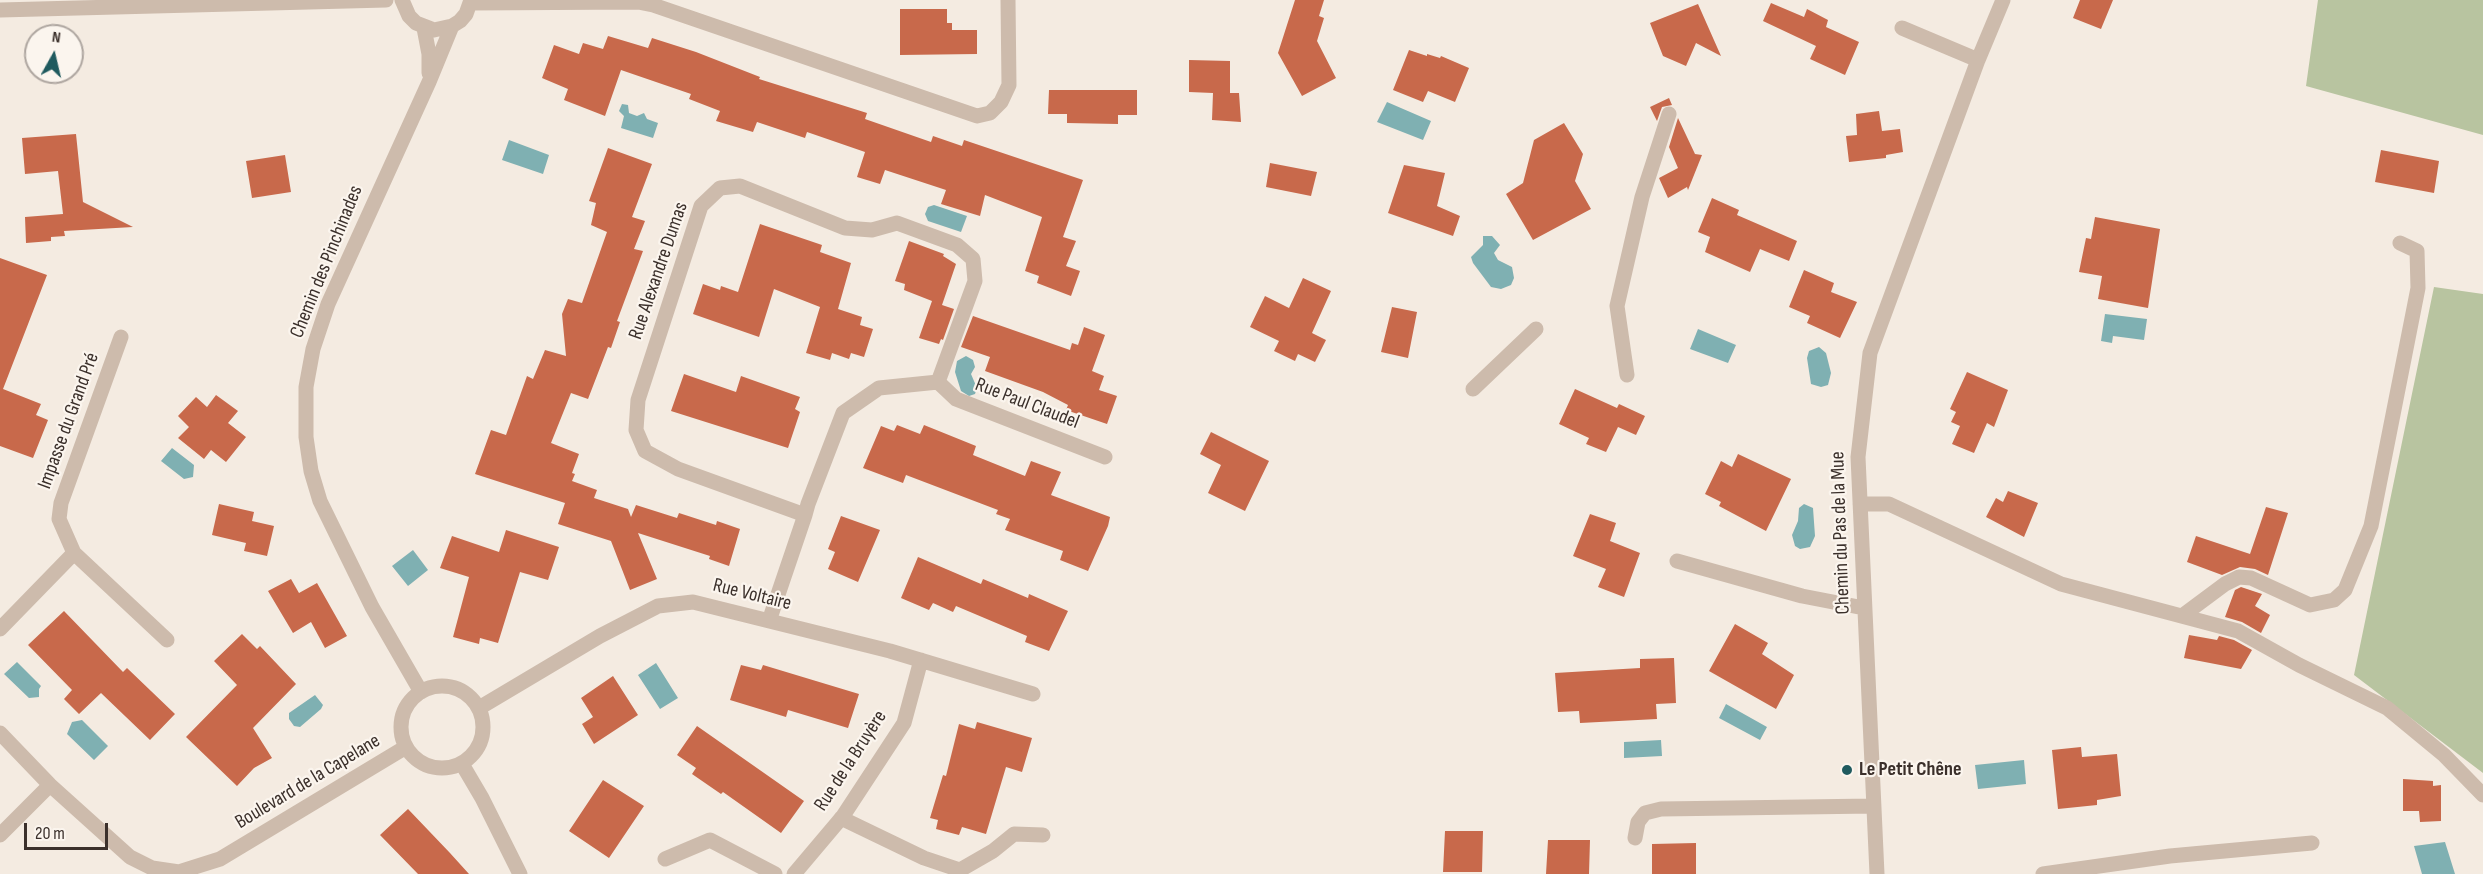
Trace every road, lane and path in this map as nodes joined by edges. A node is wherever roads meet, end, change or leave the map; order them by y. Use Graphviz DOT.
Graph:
graph roads {
  1 [pos="386,0"];
  2 [pos="402,0"];
  3 [pos="1008,0"];
  4 [pos="2003,0"];
  5 [pos="471,2"];
  6 [pos="669,5"];
  7 [pos="0,10"];
  8 [pos="452,26"];
  9 [pos="424,28"];
  10 [pos="1902,28"];
  11 [pos="1978,60"];
  12 [pos="429,82"];
  13 [pos="1668,114"];
  14 [pos="2400,243"];
  15 [pos="1536,329"];
  16 [pos="121,338"];
  17 [pos="1627,375"];
  18 [pos="938,382"];
  19 [pos="1473,389"];
  20 [pos="1105,457"];
  21 [pos="1860,504"];
  22 [pos="805,515"];
  23 [pos="74,553"];
  24 [pos="1677,561"];
  25 [pos="1864,608"];
  26 [pos="2182,616"];
  27 [pos="769,621"];
  28 [pos="0,629"];
  29 [pos="167,640"];
  30 [pos="921,660"];
  31 [pos="421,692"];
  32 [pos="1033,694"];
  33 [pos="478,708"];
  34 [pos="0,733"];
  35 [pos="406,747"];
  36 [pos="462,764"];
  37 [pos="50,785"];
  38 [pos="2483,795"];
  39 [pos="1874,806"];
  40 [pos="841,818"];
  41 [pos="0,835"];
  42 [pos="1043,835"];
  43 [pos="1635,838"];
  44 [pos="2312,843"];
  45 [pos="665,859"];
  46 [pos="179,873"];
  47 [pos="520,874"];
  48 [pos="776,874"];
  49 [pos="794,874"];
  50 [pos="1877,874"];
  51 [pos="2043,874"];
  1 -- 7 [label="street"];
  2 -- 9 [label="street"];
  3 -- 6 [label="street"];
  4 -- 11 [label="street, Chemin du Pas de la Mue"];
  5 -- 6 [label="street"];
  5 -- 8 [label="street, Chemin des Pinchinades"];
  8 -- 9 [label="street"];
  8 -- 12 [label="street, Chemin des Pinchinades"];
  9 -- 12 [label="street, Chemin des Pinchinades"];
  10 -- 11 [label="street"];
  11 -- 21 [label="street, Chemin du Pas de la Mue"];
  12 -- 31 [label="street, Chemin des Pinchinades"];
  13 -- 17 [label="street"];
  14 -- 26 [label="street"];
  15 -- 19 [label="street"];
  16 -- 23 [label="street, Impasse du Grand Pré"];
  18 -- 20 [label="street, Rue Paul Claudel"];
  18 -- 22 [label="street"];
  18 -- 22 [label="street, Rue Alexandre Dumas"];
  21 -- 25 [label="street, Chemin du Pas de la Mue"];
  21 -- 26 [label="street"];
  22 -- 27 [label="street"];
  23 -- 28 [label="street"];
  23 -- 29 [label="street, Impasse du Grand Pré"];
  24 -- 25 [label="street"];
  25 -- 39 [label="street, Chemin du Pas de la Mue"];
  26 -- 38 [label="street"];
  27 -- 30 [label="street, Rue Voltaire"];
  27 -- 33 [label="street, Rue Voltaire"];
  30 -- 32 [label="street, Rue Voltaire"];
  30 -- 40 [label="street, Rue de la Bruyère"];
  31 -- 33 [label="street"];
  31 -- 35 [label="street"];
  33 -- 36 [label="street"];
  34 -- 37 [label="street, Boulevard de la Capelane"];
  35 -- 36 [label="street"];
  35 -- 46 [label="street, Boulevard de la Capelane"];
  36 -- 47 [label="street"];
  37 -- 41 [label="street"];
  37 -- 46 [label="street, Boulevard de la Capelane"];
  39 -- 43 [label="street"];
  39 -- 50 [label="street, Chemin du Pas de la Mue"];
  40 -- 42 [label="street"];
  40 -- 49 [label="street, Rue de la Bruyère"];
  44 -- 51 [label="street"];
  45 -- 48 [label="street"];
}
